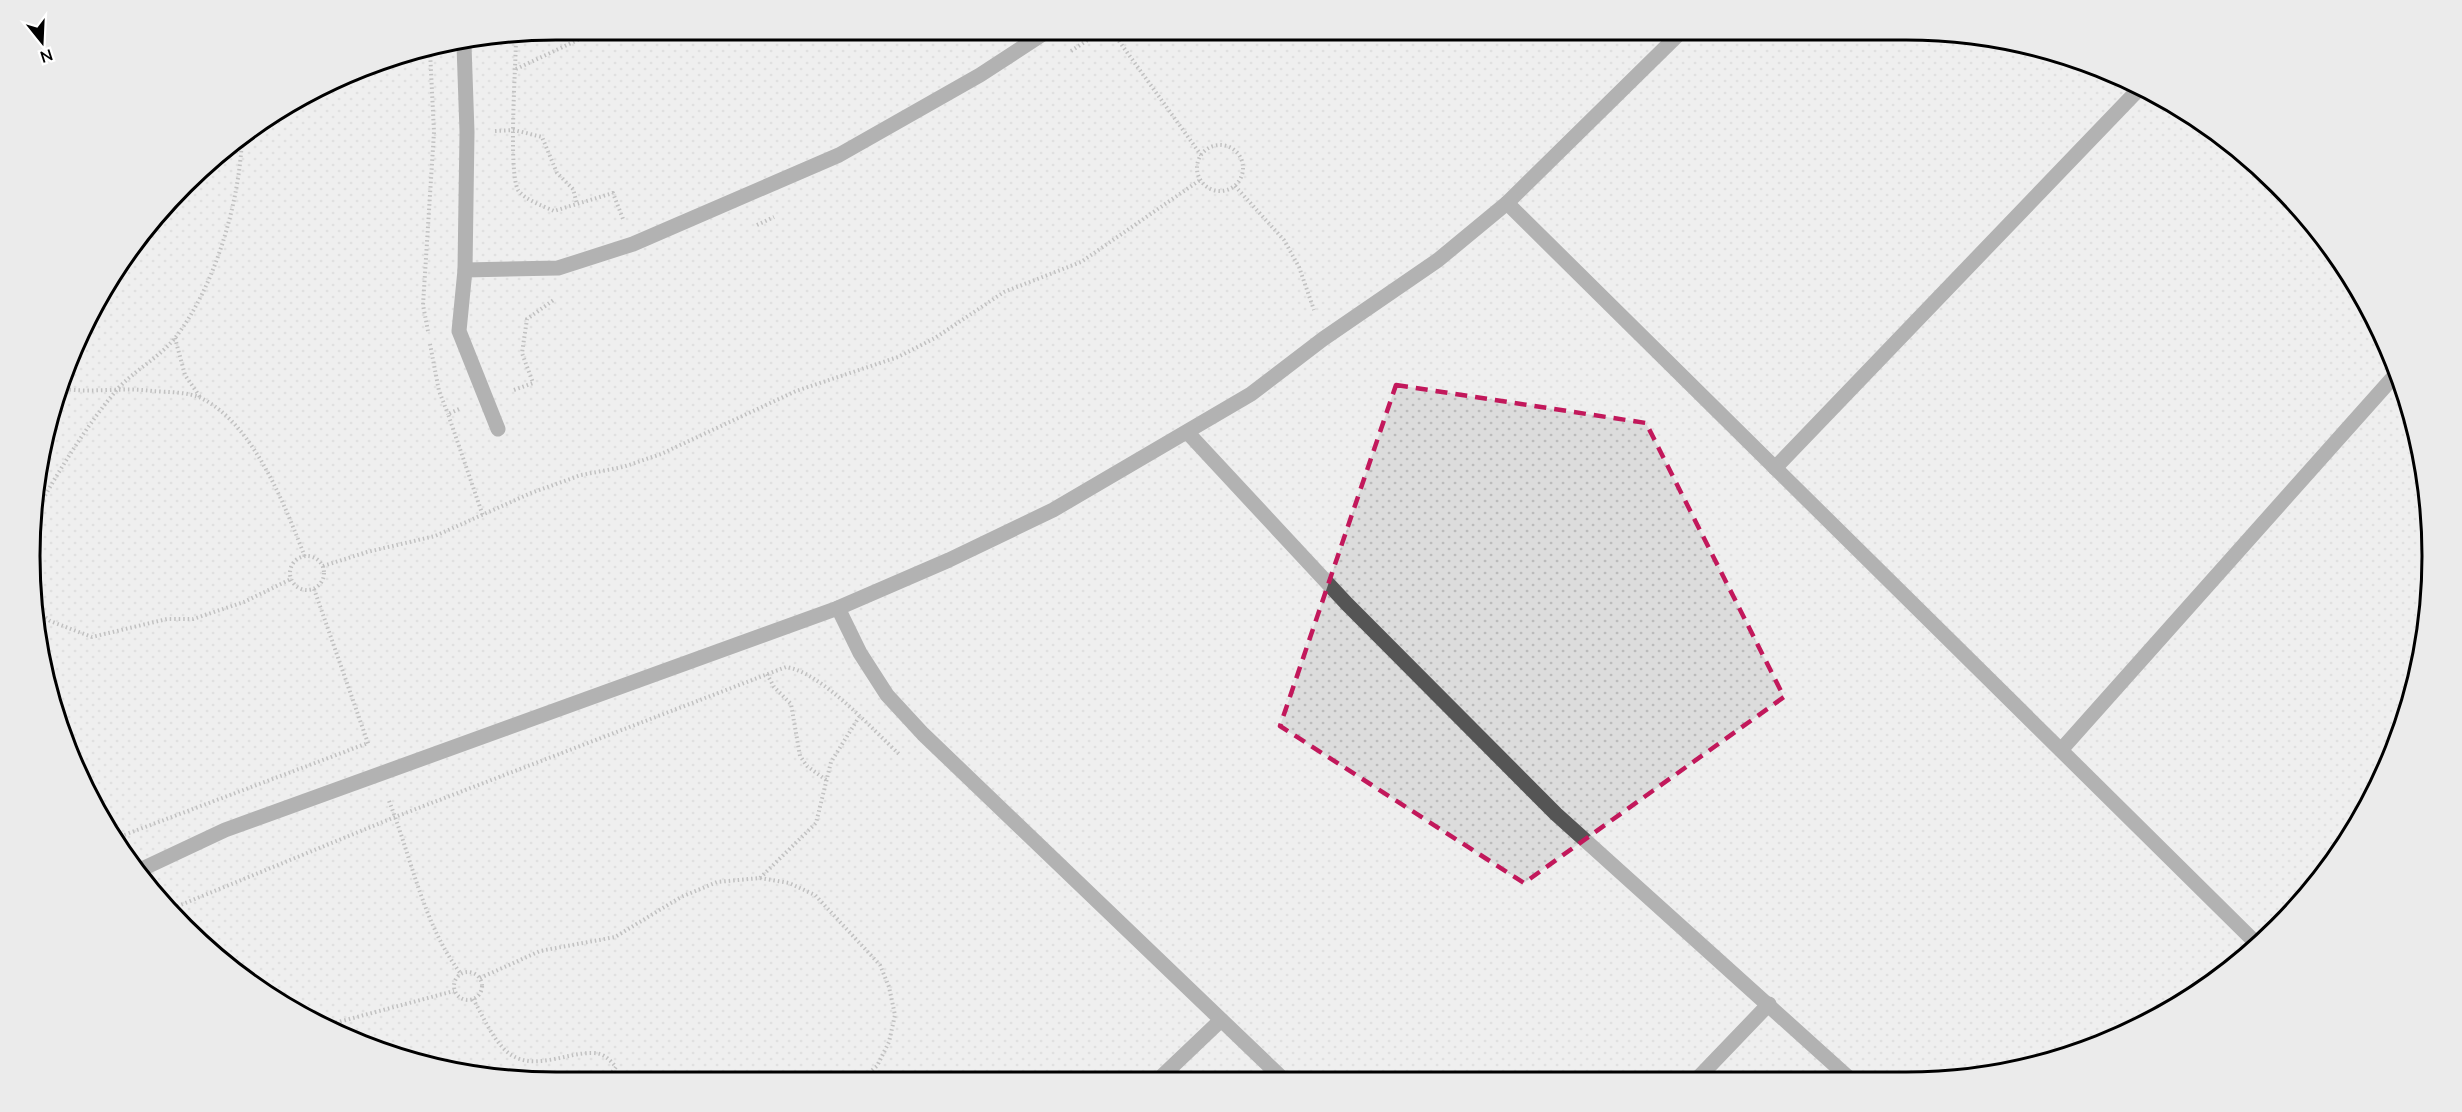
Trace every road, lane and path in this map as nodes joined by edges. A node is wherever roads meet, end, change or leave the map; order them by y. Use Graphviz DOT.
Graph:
graph roads {
  1 [pos="578,40"];
  2 [pos="1033,40"];
  3 [pos="1118,40"];
  4 [pos="1673,40"];
  5 [pos="516,43"];
  6 [pos="464,49"];
  7 [pos="430,56"];
  8 [pos="516,69"];
  9 [pos="2134,94"];
  10 [pos="514,130"];
  11 [pos="434,132"];
  12 [pos="467,132"];
  13 [pos="240,148"];
  14 [pos="1201,155"];
  15 [pos="1200,180"];
  16 [pos="1235,186"];
  17 [pos="1507,203"];
  18 [pos="577,204"];
  19 [pos="633,244"];
  20 [pos="465,270"];
  21 [pos="175,338"];
  22 [pos="1323,339"];
  23 [pos="2390,380"];
  24 [pos="69,388"];
  25 [pos="116,390"];
  26 [pos="201,398"];
  27 [pos="486,399"];
  28 [pos="448,414"];
  29 [pos="498,429"];
  30 [pos="1188,433"];
  31 [pos="1775,468"];
  32 [pos="44,496"];
  33 [pos="483,516"];
  34 [pos="305,556"];
  35 [pos="323,566"];
  36 [pos="291,579"];
  37 [pos="838,608"];
  38 [pos="44,617"];
  39 [pos="767,674"];
  40 [pos="859,717"];
  41 [pos="923,734"];
  42 [pos="368,743"];
  43 [pos="2061,750"];
  44 [pos="826,780"];
  45 [pos="123,835"];
  46 [pos="145,867"];
  47 [pos="760,878"];
  48 [pos="177,906"];
  49 [pos="2252,939"];
  50 [pos="480,978"];
  51 [pos="454,991"];
  52 [pos="473,999"];
  53 [pos="1769,1004"];
  54 [pos="1221,1020"];
  55 [pos="337,1022"];
  56 [pos="612,1072"];
  57 [pos="870,1072"];
  58 [pos="1166,1072"];
  59 [pos="1276,1072"];
  60 [pos="1704,1072"];
  61 [pos="1843,1072"];
  1 -- 8 [label="path"];
  2 -- 19 [label="street"];
  3 -- 14 [label="path"];
  4 -- 17 [label="street"];
  5 -- 8 [label="path"];
  6 -- 12 [label="street"];
  7 -- 11 [label="path"];
  8 -- 10 [label="path"];
  9 -- 31 [label="street"];
  10 -- 12 [label="path"];
  10 -- 18 [label="path"];
  10 -- 18 [label="path"];
  11 -- 12 [label="path"];
  11 -- 28 [label="path"];
  12 -- 20 [label="street"];
  13 -- 21 [label="path"];
  14 -- 15 [label="path"];
  14 -- 16 [label="path"];
  15 -- 16 [label="path"];
  15 -- 33 [label="path"];
  16 -- 22 [label="path"];
  17 -- 22 [label="street"];
  17 -- 31 [label="street"];
  18 -- 19 [label="path"];
  19 -- 20 [label="street"];
  20 -- 27 [label="street"];
  21 -- 25 [label="path"];
  21 -- 26 [label="path"];
  22 -- 30 [label="street"];
  23 -- 43 [label="street"];
  24 -- 25 [label="path"];
  25 -- 26 [label="path"];
  25 -- 32 [label="path"];
  26 -- 34 [label="path"];
  27 -- 28 [label="path"];
  27 -- 29 [label="street"];
  28 -- 33 [label="path"];
  30 -- 37 [label="street"];
  30 -- 53 [label="street"];
  31 -- 43 [label="street"];
  33 -- 35 [label="path"];
  34 -- 35 [label="path"];
  34 -- 36 [label="path"];
  35 -- 36 [label="path"];
  36 -- 38 [label="path"];
  37 -- 41 [label="street"];
  37 -- 46 [label="street"];
  39 -- 40 [label="path"];
  39 -- 44 [label="path"];
  39 -- 48 [label="path"];
  40 -- 41 [label="path"];
  40 -- 44 [label="path"];
  41 -- 54 [label="street"];
  42 -- 45 [label="path"];
  43 -- 49 [label="street"];
  44 -- 47 [label="path"];
  47 -- 50 [label="path"];
  47 -- 57 [label="path"];
  50 -- 51 [label="path"];
  50 -- 52 [label="path"];
  51 -- 52 [label="path"];
  51 -- 55 [label="path"];
  52 -- 56 [label="path"];
  53 -- 60 [label="street"];
  53 -- 61 [label="street"];
  54 -- 58 [label="street"];
  54 -- 59 [label="street"];
}
